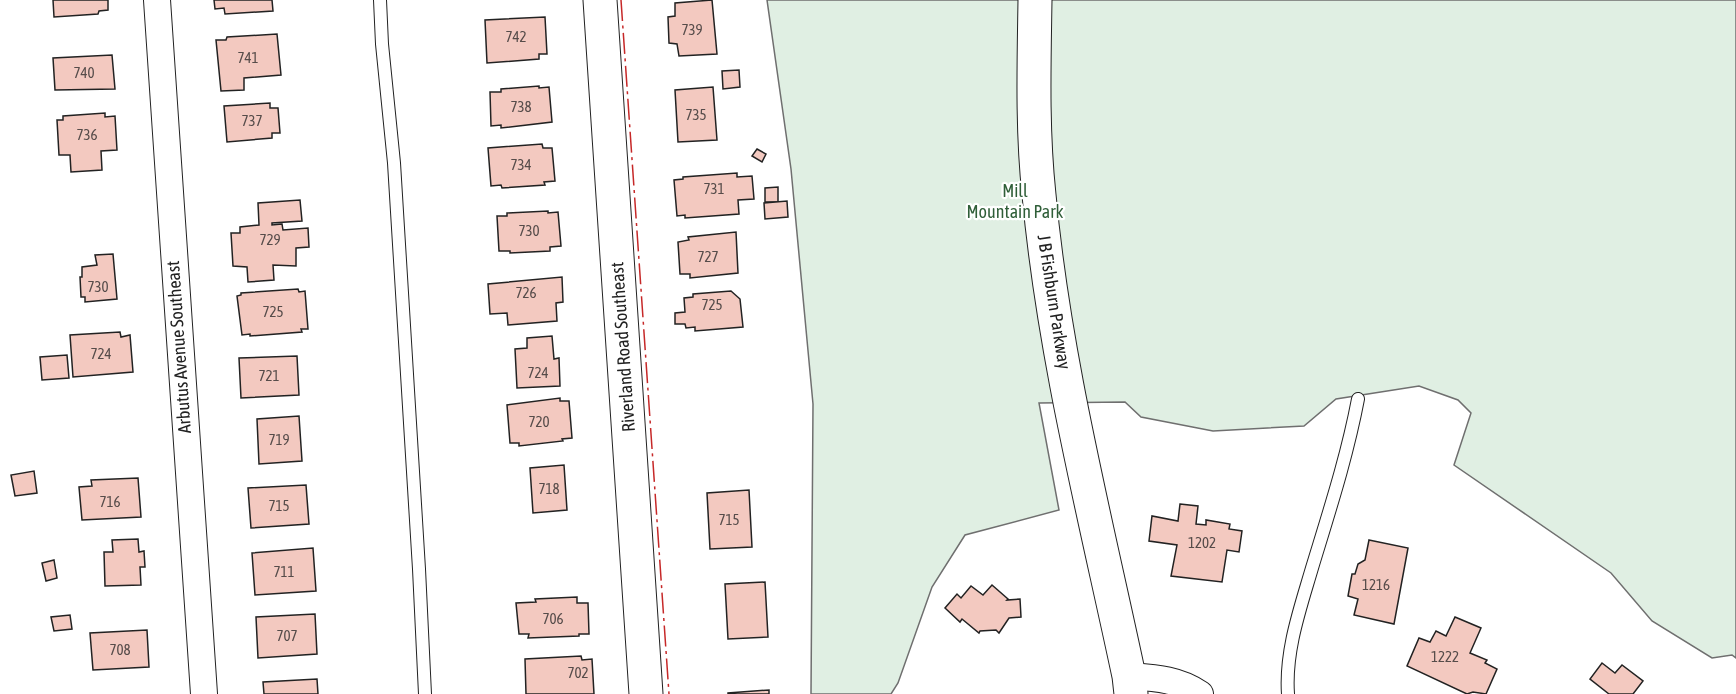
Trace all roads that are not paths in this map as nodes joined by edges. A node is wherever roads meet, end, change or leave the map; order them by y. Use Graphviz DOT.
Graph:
graph roads {
  1 [pos="157,0"];
  2 [pos="380,0"];
  3 [pos="600,0"];
  4 [pos="1035,0"];
  5 [pos="1358,399"];
  6 [pos="1130,685"];
  7 [pos="204,694"];
  8 [pos="425,694"];
  9 [pos="646,694"];
  10 [pos="1200,694"];
  11 [pos="1288,694"];
  1 -- 7 [label="street, Arbutus Avenue Southeast"];
  2 -- 8 [label="lane"];
  3 -- 9 [label="main road, Riverland Road Southeast"];
  4 -- 6 [label="main road, J B Fishburn Parkway"];
  5 -- 11 [label="lane"];
  6 -- 10 [label="street"];
}
